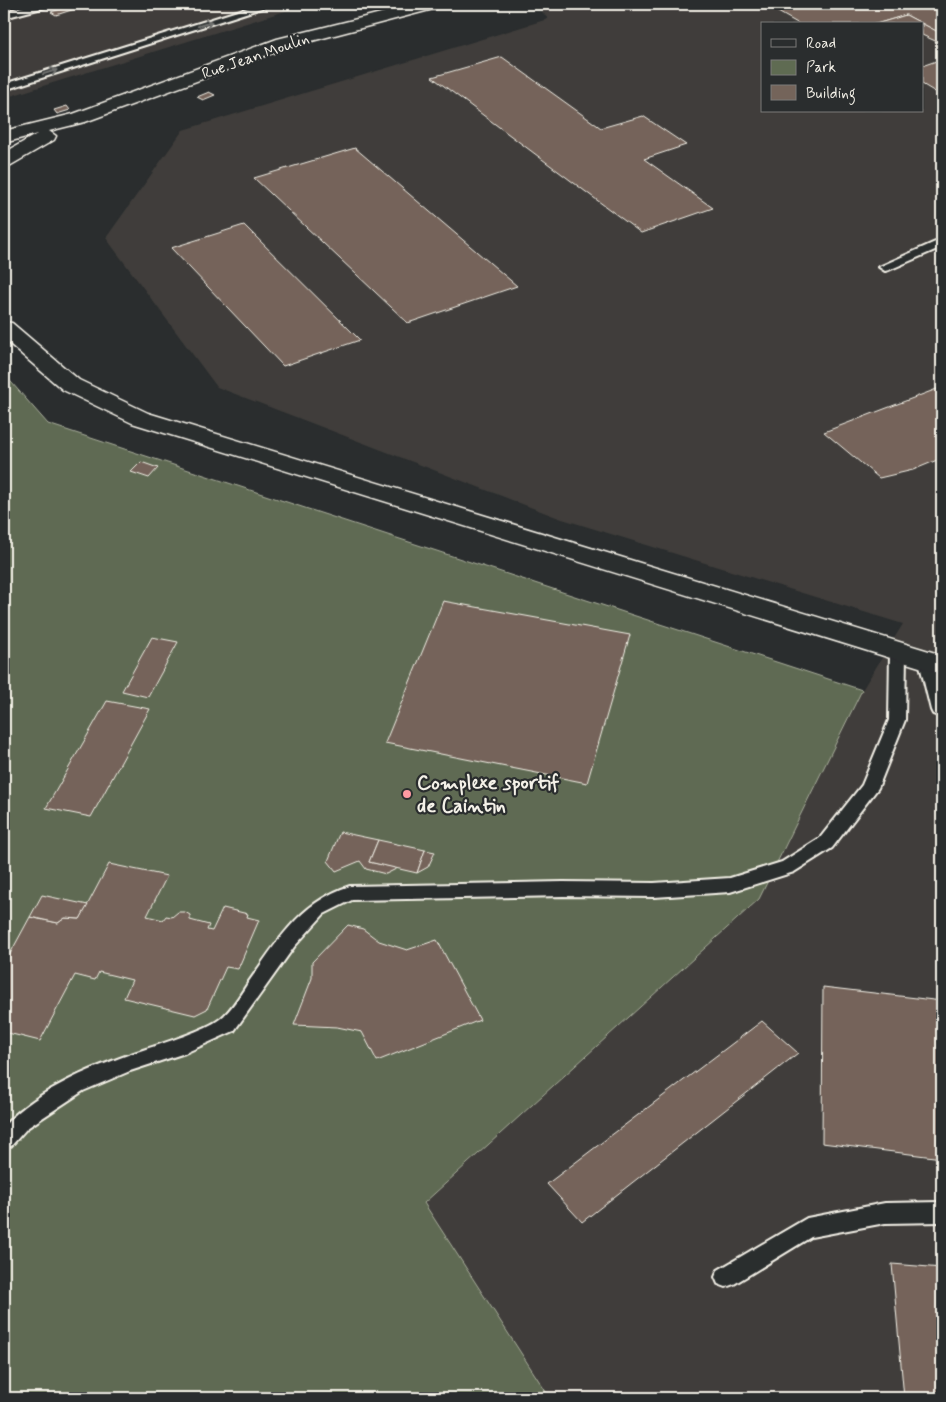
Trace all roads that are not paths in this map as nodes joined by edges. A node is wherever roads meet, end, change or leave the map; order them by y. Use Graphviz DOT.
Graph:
graph roads {
  1 [pos="52,4"];
  2 [pos="269,4"];
  3 [pos="435,4"];
  4 [pos="4,15"];
  5 [pos="4,87"];
  6 [pos="78,118"];
  7 [pos="4,138"];
  8 [pos="4,161"];
  9 [pos="942,243"];
  10 [pos="885,267"];
  11 [pos="4,328"];
  12 [pos="898,652"];
  13 [pos="934,663"];
  14 [pos="942,711"];
  15 [pos="4,1140"];
  16 [pos="942,1212"];
  17 [pos="726,1277"];
  1 -- 4 [label="lane"];
  5 -- 2 [label="lane, one-way"];
  3 -- 6 [label="main road, Rue Jean Moulin"];
  6 -- 7 [label="main road, Rue Jean Moulin"];
  6 -- 8 [label="main road, Rue Jean Moulin"];
  9 -- 10 [label="lane"];
  11 -- 12 [label="main road"];
  12 -- 13 [label="main road"];
  12 -- 15 [label="lane"];
  13 -- 14 [label="lane"];
  16 -- 17 [label="lane"];
}
